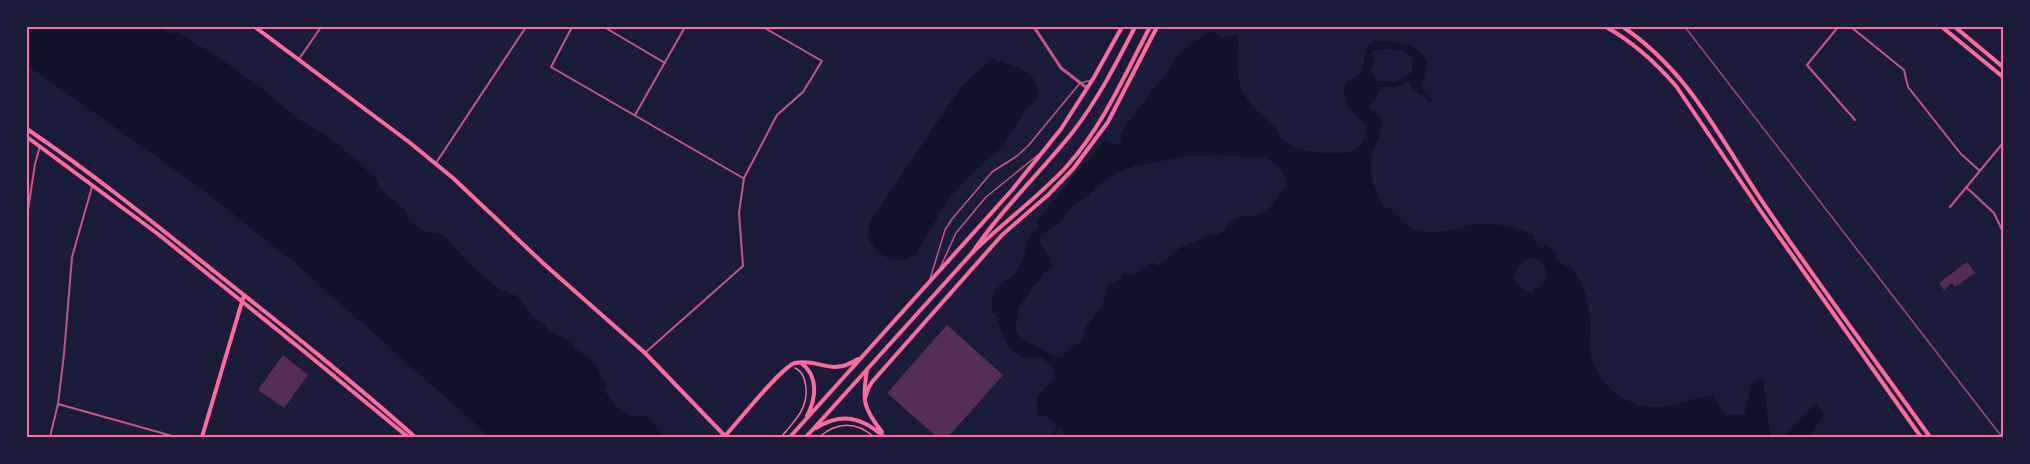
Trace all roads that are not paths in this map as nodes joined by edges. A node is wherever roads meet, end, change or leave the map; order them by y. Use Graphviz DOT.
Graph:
graph roads {
  1 [pos="255,27"];
  2 [pos="321,27"];
  3 [pos="526,27"];
  4 [pos="572,27"];
  5 [pos="604,27"];
  6 [pos="685,27"];
  7 [pos="763,27"];
  8 [pos="1034,27"];
  9 [pos="1122,27"];
  10 [pos="1135,27"];
  11 [pos="1150,27"];
  12 [pos="1157,27"];
  13 [pos="1606,27"];
  14 [pos="1623,27"];
  15 [pos="1838,27"];
  16 [pos="1851,27"];
  17 [pos="1942,27"];
  18 [pos="1955,27"];
  19 [pos="299,59"];
  20 [pos="665,63"];
  21 [pos="2003,66"];
  22 [pos="2003,77"];
  23 [pos="1093,79"];
  24 [pos="1080,83"];
  25 [pos="1087,88"];
  26 [pos="634,115"];
  27 [pos="1855,120"];
  28 [pos="27,129"];
  29 [pos="27,137"];
  30 [pos="2003,142"];
  31 [pos="40,146"];
  32 [pos="1046,149"];
  33 [pos="435,163"];
  34 [pos="1980,171"];
  35 [pos="744,178"];
  36 [pos="93,185"];
  37 [pos="1966,187"];
  38 [pos="1950,207"];
  39 [pos="27,217"];
  40 [pos="2003,232"];
  41 [pos="972,253"];
  42 [pos="938,272"];
  43 [pos="928,284"];
  44 [pos="244,295"];
  45 [pos="242,301"];
  46 [pos="645,353"];
  47 [pos="863,355"];
  48 [pos="801,363"];
  49 [pos="867,370"];
  50 [pos="865,402"];
  51 [pos="58,404"];
  52 [pos="803,422"];
  53 [pos="813,430"];
  54 [pos="50,437"];
  55 [pos="176,437"];
  56 [pos="202,437"];
  57 [pos="408,437"];
  58 [pos="415,437"];
  59 [pos="726,437"];
  60 [pos="790,437"];
  61 [pos="806,437"];
  62 [pos="885,437"];
  63 [pos="1921,437"];
  64 [pos="1930,437"];
  1 -- 19 [label="main road"];
  2 -- 19 [label="street"];
  3 -- 33 [label="street"];
  4 -- 26 [label="street"];
  5 -- 20 [label="street"];
  6 -- 20 [label="street"];
  7 -- 35 [label="street"];
  8 -- 24 [label="street"];
  9 -- 23 [label="main road"];
  10 -- 41 [label="main road"];
  11 -- 41 [label="main road"];
  12 -- 50 [label="main road"];
  13 -- 63 [label="main road"];
  14 -- 64 [label="main road"];
  15 -- 27 [label="street"];
  16 -- 34 [label="street"];
  17 -- 22 [label="main road"];
  18 -- 21 [label="main road"];
  19 -- 33 [label="main road"];
  20 -- 26 [label="street"];
  23 -- 24 [label="lane"];
  23 -- 25 [label="main road"];
  24 -- 25 [label="street"];
  24 -- 43 [label="lane"];
  25 -- 32 [label="main road"];
  26 -- 35 [label="street"];
  28 -- 44 [label="main road"];
  29 -- 31 [label="main road"];
  30 -- 34 [label="street"];
  31 -- 36 [label="main road"];
  31 -- 39 [label="street"];
  32 -- 42 [label="main road"];
  32 -- 42 [label="lane"];
  33 -- 46 [label="main road"];
  34 -- 37 [label="street"];
  35 -- 46 [label="street"];
  36 -- 45 [label="main road"];
  36 -- 51 [label="street"];
  37 -- 38 [label="street"];
  37 -- 40 [label="street"];
  41 -- 49 [label="main road"];
  42 -- 43 [label="main road"];
  43 -- 47 [label="main road"];
  44 -- 45 [label="main road"];
  44 -- 58 [label="main road"];
  45 -- 56 [label="main road"];
  45 -- 57 [label="main road"];
  46 -- 59 [label="main road"];
  47 -- 48 [label="main road"];
  47 -- 52 [label="main road"];
  48 -- 52 [label="main road"];
  48 -- 59 [label="main road"];
  49 -- 50 [label="main road"];
  49 -- 53 [label="main road"];
  50 -- 62 [label="main road"];
  51 -- 54 [label="street"];
  51 -- 55 [label="street"];
  52 -- 60 [label="main road"];
  53 -- 61 [label="main road"];
  53 -- 62 [label="main road"];
}
